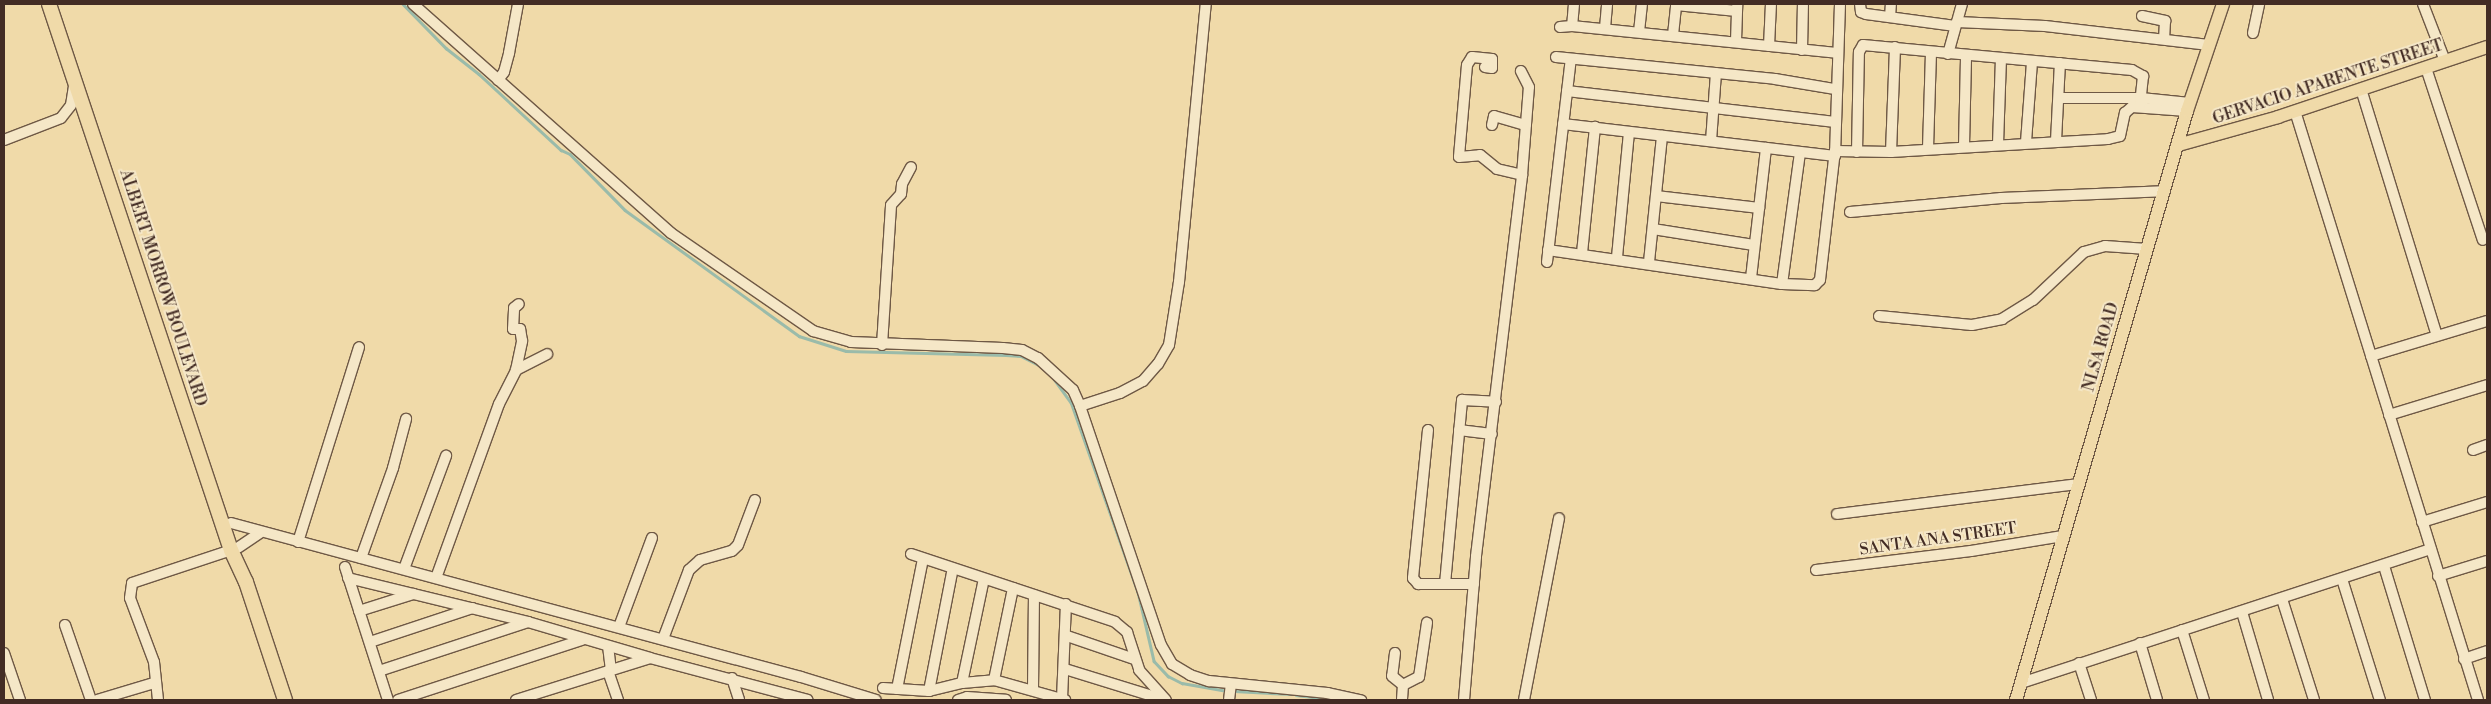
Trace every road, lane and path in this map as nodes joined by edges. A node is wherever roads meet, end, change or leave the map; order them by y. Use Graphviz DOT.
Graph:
graph roads {
  1 [pos="49,4"];
  2 [pos="58,4"];
  3 [pos="413,4"];
  4 [pos="518,4"];
  5 [pos="1206,4"];
  6 [pos="1574,4"];
  7 [pos="1607,4"];
  8 [pos="1642,4"];
  9 [pos="1676,4"];
  10 [pos="1771,4"];
  11 [pos="1803,4"];
  12 [pos="1840,4"];
  13 [pos="1860,4"];
  14 [pos="1891,4"];
  15 [pos="1962,4"];
  16 [pos="2223,4"];
  17 [pos="2259,4"];
  18 [pos="2423,4"];
  19 [pos="1737,7"];
  20 [pos="2142,16"];
  21 [pos="1890,17"];
  22 [pos="1956,24"];
  23 [pos="1572,26"];
  24 [pos="1560,27"];
  25 [pos="1605,28"];
  26 [pos="1639,32"];
  27 [pos="2253,32"];
  28 [pos="1673,35"];
  29 [pos="2164,39"];
  30 [pos="1736,41"];
  31 [pos="2209,45"];
  32 [pos="1769,46"];
  33 [pos="1895,47"];
  34 [pos="2487,47"];
  35 [pos="1802,50"];
  36 [pos="1931,52"];
  37 [pos="1837,53"];
  38 [pos="1948,54"];
  39 [pos="1966,56"];
  40 [pos="1556,57"];
  41 [pos="2001,58"];
  42 [pos="1571,59"];
  43 [pos="2032,62"];
  44 [pos="2446,62"];
  45 [pos="2060,64"];
  46 [pos="1485,67"];
  47 [pos="2426,68"];
  48 [pos="1716,73"];
  49 [pos="1522,76"];
  50 [pos="74,77"];
  51 [pos="498,80"];
  52 [pos="1835,89"];
  53 [pos="2361,89"];
  54 [pos="1567,91"];
  55 [pos="2060,98"];
  56 [pos="2140,103"];
  57 [pos="1712,107"];
  58 [pos="2188,107"];
  59 [pos="69,110"];
  60 [pos="2295,111"];
  61 [pos="87,116"];
  62 [pos="1835,122"];
  63 [pos="1563,124"];
  64 [pos="1492,125"];
  65 [pos="1526,125"];
  66 [pos="1595,127"];
  67 [pos="1629,133"];
  68 [pos="1662,136"];
  69 [pos="4,140"];
  70 [pos="1711,141"];
  71 [pos="2056,141"];
  72 [pos="2026,142"];
  73 [pos="1998,144"];
  74 [pos="2178,144"];
  75 [pos="1964,146"];
  76 [pos="1766,148"];
  77 [pos="1928,148"];
  78 [pos="1800,152"];
  79 [pos="1856,152"];
  80 [pos="1891,152"];
  81 [pos="1835,153"];
  82 [pos="911,167"];
  83 [pos="1522,175"];
  84 [pos="2165,191"];
  85 [pos="1656,196"];
  86 [pos="1759,208"];
  87 [pos="1850,212"];
  88 [pos="1653,229"];
  89 [pos="2483,240"];
  90 [pos="1754,245"];
  91 [pos="2147,249"];
  92 [pos="1548,250"];
  93 [pos="1582,252"];
  94 [pos="1617,257"];
  95 [pos="1547,262"];
  96 [pos="1648,262"];
  97 [pos="1751,278"];
  98 [pos="1782,284"];
  99 [pos="519,304"];
  100 [pos="1879,316"];
  101 [pos="2487,321"];
  102 [pos="2437,336"];
  103 [pos="882,345"];
  104 [pos="359,347"];
  105 [pos="548,354"];
  106 [pos="2371,356"];
  107 [pos="516,370"];
  108 [pos="2487,385"];
  109 [pos="1496,402"];
  110 [pos="1080,406"];
  111 [pos="2389,415"];
  112 [pos="406,419"];
  113 [pos="1428,430"];
  114 [pos="1459,430"];
  115 [pos="1492,434"];
  116 [pos="2487,445"];
  117 [pos="2473,450"];
  118 [pos="446,456"];
  119 [pos="2078,484"];
  120 [pos="755,500"];
  121 [pos="2487,502"];
  122 [pos="1837,514"];
  123 [pos="1559,518"];
  124 [pos="231,522"];
  125 [pos="2422,522"];
  126 [pos="260,533"];
  127 [pos="2063,536"];
  128 [pos="652,538"];
  129 [pos="298,542"];
  130 [pos="235,548"];
  131 [pos="2431,550"];
  132 [pos="911,554"];
  133 [pos="361,558"];
  134 [pos="923,558"];
  135 [pos="2487,560"];
  136 [pos="345,566"];
  137 [pos="2384,566"];
  138 [pos="953,568"];
  139 [pos="404,569"];
  140 [pos="1816,570"];
  141 [pos="2438,576"];
  142 [pos="348,578"];
  143 [pos="436,578"];
  144 [pos="984,579"];
  145 [pos="2342,579"];
  146 [pos="1445,584"];
  147 [pos="1474,584"];
  148 [pos="1013,588"];
  149 [pos="415,594"];
  150 [pos="1034,595"];
  151 [pos="2282,599"];
  152 [pos="440,600"];
  153 [pos="1066,604"];
  154 [pos="473,608"];
  155 [pos="359,611"];
  156 [pos="2242,612"];
  157 [pos="442,618"];
  158 [pos="528,622"];
  159 [pos="1428,623"];
  160 [pos="65,625"];
  161 [pos="619,627"];
  162 [pos="2182,630"];
  163 [pos="551,631"];
  164 [pos="1067,636"];
  165 [pos="583,639"];
  166 [pos="663,639"];
  167 [pos="370,642"];
  168 [pos="2140,643"];
  169 [pos="608,646"];
  170 [pos="555,649"];
  171 [pos="2487,651"];
  172 [pos="1395,652"];
  173 [pos="4,653"];
  174 [pos="650,658"];
  175 [pos="1134,659"];
  176 [pos="2464,659"];
  177 [pos="2079,663"];
  178 [pos="1065,669"];
  179 [pos="610,670"];
  180 [pos="379,671"];
  181 [pos="732,678"];
  182 [pos="994,680"];
  183 [pos="1147,680"];
  184 [pos="154,683"];
  185 [pos="962,683"];
  186 [pos="2021,683"];
  187 [pos="1231,685"];
  188 [pos="1403,685"];
  189 [pos="883,688"];
  190 [pos="897,689"];
  191 [pos="1033,689"];
  192 [pos="929,691"];
  193 [pos="1140,693"];
  194 [pos="1229,699"];
  195 [pos="20,700"];
  196 [pos="91,700"];
  197 [pos="98,700"];
  198 [pos="158,700"];
  199 [pos="285,700"];
  200 [pos="388,700"];
  201 [pos="398,700"];
  202 [pos="516,700"];
  203 [pos="617,700"];
  204 [pos="739,700"];
  205 [pos="808,700"];
  206 [pos="876,700"];
  207 [pos="958,700"];
  208 [pos="1006,700"];
  209 [pos="1064,700"];
  210 [pos="1165,700"];
  211 [pos="1361,700"];
  212 [pos="1402,700"];
  213 [pos="1464,700"];
  214 [pos="1524,700"];
  215 [pos="2016,700"];
  216 [pos="2091,700"];
  217 [pos="2157,700"];
  218 [pos="2204,700"];
  219 [pos="2268,700"];
  220 [pos="2314,700"];
  221 [pos="2380,700"];
  222 [pos="2425,700"];
  223 [pos="2478,700"];
  1 -- 50 [label="highway, ALBERT MORROW BOULEVARD"];
  2 -- 124 [label="highway, ALBERT MORROW BOULEVARD"];
  3 -- 51 [label="street"];
  4 -- 51 [label="street"];
  5 -- 110 [label="street"];
  6 -- 23 [label="street"];
  7 -- 25 [label="street"];
  8 -- 26 [label="street"];
  9 -- 19 [label="street"];
  9 -- 28 [label="street"];
  10 -- 32 [label="street"];
  11 -- 35 [label="street"];
  12 -- 37 [label="street"];
  13 -- 21 [label="street"];
  14 -- 21 [label="street"];
  15 -- 22 [label="street"];
  16 -- 31 [label="main road, NLSA ROAD"];
  17 -- 27 [label="street"];
  18 -- 44 [label="street"];
  19 -- 30 [label="street"];
  20 -- 29 [label="street"];
  21 -- 22 [label="street"];
  22 -- 29 [label="street"];
  22 -- 38 [label="street"];
  23 -- 24 [label="street"];
  23 -- 25 [label="street"];
  25 -- 26 [label="street"];
  26 -- 28 [label="street"];
  28 -- 30 [label="street"];
  29 -- 31 [label="street"];
  30 -- 32 [label="street"];
  31 -- 58 [label="main road, NLSA ROAD"];
  32 -- 35 [label="street"];
  33 -- 36 [label="street"];
  33 -- 79 [label="street"];
  33 -- 80 [label="street"];
  34 -- 44 [label="main road, GERVACIO APARENTE STREET"];
  35 -- 37 [label="street"];
  36 -- 38 [label="street"];
  36 -- 77 [label="street"];
  37 -- 52 [label="street"];
  38 -- 39 [label="street"];
  39 -- 41 [label="street"];
  39 -- 75 [label="street"];
  40 -- 42 [label="street"];
  41 -- 43 [label="street"];
  41 -- 73 [label="street"];
  42 -- 48 [label="street"];
  42 -- 54 [label="street"];
  43 -- 45 [label="street"];
  43 -- 72 [label="street"];
  44 -- 47 [label="main road, GERVACIO APARENTE STREET"];
  45 -- 55 [label="street"];
  45 -- 56 [label="street"];
  46 -- 83 [label="street"];
  47 -- 53 [label="main road, GERVACIO APARENTE STREET"];
  47 -- 89 [label="street"];
  48 -- 52 [label="street"];
  48 -- 57 [label="street"];
  49 -- 65 [label="street"];
  50 -- 59 [label="street"];
  50 -- 61 [label="highway, ALBERT MORROW BOULEVARD"];
  51 -- 103 [label="street"];
  52 -- 62 [label="street"];
  53 -- 60 [label="main road, GERVACIO APARENTE STREET"];
  53 -- 102 [label="street"];
  54 -- 57 [label="street"];
  54 -- 63 [label="street"];
  55 -- 56 [label="street"];
  55 -- 71 [label="street"];
  56 -- 58 [label="street"];
  56 -- 71 [label="street"];
  57 -- 62 [label="street"];
  57 -- 70 [label="street"];
  58 -- 74 [label="main road, NLSA ROAD"];
  59 -- 61 [label="street"];
  59 -- 69 [label="street"];
  60 -- 74 [label="main road, GERVACIO APARENTE STREET"];
  60 -- 106 [label="street"];
  61 -- 130 [label="highway, ALBERT MORROW BOULEVARD"];
  62 -- 81 [label="street"];
  63 -- 66 [label="street"];
  63 -- 92 [label="street"];
  64 -- 65 [label="street"];
  65 -- 83 [label="street"];
  66 -- 67 [label="street"];
  66 -- 93 [label="street"];
  67 -- 68 [label="street"];
  67 -- 94 [label="street"];
  68 -- 70 [label="street"];
  68 -- 85 [label="street"];
  70 -- 76 [label="street"];
  71 -- 72 [label="street"];
  72 -- 73 [label="street"];
  73 -- 75 [label="street"];
  74 -- 84 [label="main road, NLSA ROAD"];
  75 -- 77 [label="street"];
  76 -- 78 [label="street"];
  76 -- 86 [label="street"];
  77 -- 80 [label="street"];
  78 -- 81 [label="street"];
  78 -- 98 [label="street"];
  79 -- 80 [label="street"];
  79 -- 81 [label="street"];
  81 -- 98 [label="street"];
  82 -- 103 [label="street"];
  83 -- 109 [label="street"];
  84 -- 87 [label="street"];
  84 -- 91 [label="main road, NLSA ROAD"];
  85 -- 86 [label="street"];
  85 -- 88 [label="street"];
  86 -- 90 [label="street"];
  88 -- 90 [label="street"];
  88 -- 96 [label="street"];
  90 -- 97 [label="street"];
  91 -- 100 [label="street"];
  91 -- 119 [label="main road, NLSA ROAD"];
  92 -- 93 [label="street"];
  92 -- 95 [label="street"];
  93 -- 94 [label="street"];
  94 -- 96 [label="street"];
  96 -- 97 [label="street"];
  97 -- 98 [label="street"];
  99 -- 107 [label="street"];
  101 -- 102 [label="street"];
  102 -- 106 [label="street"];
  103 -- 110 [label="street"];
  104 -- 129 [label="street"];
  105 -- 107 [label="street"];
  106 -- 111 [label="street"];
  107 -- 143 [label="street"];
  108 -- 111 [label="street"];
  109 -- 114 [label="street"];
  109 -- 115 [label="street"];
  110 -- 187 [label="street"];
  111 -- 125 [label="street"];
  112 -- 133 [label="street"];
  113 -- 146 [label="street"];
  114 -- 115 [label="street"];
  114 -- 146 [label="street"];
  115 -- 147 [label="street"];
  116 -- 117 [label="street"];
  118 -- 139 [label="street"];
  119 -- 122 [label="street"];
  119 -- 127 [label="main road, NLSA ROAD"];
  120 -- 166 [label="street"];
  121 -- 125 [label="street"];
  123 -- 214 [label="street"];
  124 -- 126 [label="street"];
  124 -- 130 [label="highway, ALBERT MORROW BOULEVARD"];
  125 -- 131 [label="street"];
  126 -- 129 [label="street"];
  126 -- 130 [label="street"];
  127 -- 140 [label="street, SANTA ANA STREET"];
  127 -- 186 [label="main road, NLSA ROAD"];
  128 -- 161 [label="street"];
  129 -- 133 [label="street"];
  130 -- 184 [label="street"];
  130 -- 199 [label="highway, ALBERT MORROW BOULEVARD"];
  131 -- 137 [label="street"];
  131 -- 141 [label="street"];
  132 -- 134 [label="street"];
  133 -- 139 [label="street"];
  134 -- 138 [label="street"];
  134 -- 190 [label="street"];
  135 -- 141 [label="street"];
  136 -- 142 [label="street"];
  137 -- 145 [label="street"];
  137 -- 222 [label="street"];
  138 -- 144 [label="street"];
  138 -- 192 [label="street"];
  139 -- 143 [label="street"];
  141 -- 176 [label="street"];
  142 -- 149 [label="street"];
  142 -- 155 [label="street"];
  143 -- 161 [label="street"];
  144 -- 148 [label="street"];
  144 -- 185 [label="street"];
  145 -- 151 [label="street"];
  145 -- 221 [label="street"];
  146 -- 147 [label="street"];
  147 -- 213 [label="street"];
  148 -- 150 [label="street"];
  148 -- 182 [label="street"];
  149 -- 152 [label="street"];
  149 -- 155 [label="street"];
  150 -- 153 [label="street"];
  150 -- 191 [label="street"];
  151 -- 156 [label="street"];
  151 -- 220 [label="street"];
  152 -- 154 [label="street"];
  152 -- 157 [label="street"];
  153 -- 164 [label="street"];
  153 -- 175 [label="street"];
  154 -- 157 [label="street"];
  154 -- 158 [label="street"];
  155 -- 167 [label="street"];
  156 -- 162 [label="street"];
  156 -- 219 [label="street"];
  157 -- 167 [label="street"];
  158 -- 163 [label="street"];
  158 -- 180 [label="street"];
  159 -- 188 [label="street"];
  160 -- 196 [label="street"];
  161 -- 166 [label="street"];
  162 -- 168 [label="street"];
  162 -- 218 [label="street"];
  163 -- 165 [label="street"];
  163 -- 170 [label="street"];
  164 -- 175 [label="street"];
  164 -- 178 [label="street"];
  165 -- 169 [label="street"];
  165 -- 170 [label="street"];
  166 -- 206 [label="street"];
  167 -- 180 [label="street"];
  168 -- 177 [label="street"];
  168 -- 217 [label="street"];
  169 -- 174 [label="street"];
  169 -- 179 [label="street"];
  170 -- 201 [label="street"];
  171 -- 176 [label="street"];
  172 -- 188 [label="street"];
  173 -- 195 [label="street"];
  174 -- 179 [label="street"];
  174 -- 181 [label="street"];
  175 -- 183 [label="street"];
  176 -- 223 [label="street"];
  177 -- 186 [label="street"];
  177 -- 216 [label="street"];
  178 -- 193 [label="street"];
  178 -- 209 [label="street"];
  179 -- 202 [label="street"];
  179 -- 203 [label="street"];
  180 -- 200 [label="street"];
  181 -- 204 [label="street"];
  181 -- 205 [label="street"];
  182 -- 185 [label="street"];
  182 -- 191 [label="street"];
  183 -- 193 [label="street"];
  183 -- 210 [label="street"];
  184 -- 197 [label="street"];
  184 -- 198 [label="street"];
  185 -- 192 [label="street"];
  186 -- 215 [label="main road, NLSA ROAD"];
  187 -- 194 [label="street"];
  187 -- 211 [label="street"];
  188 -- 212 [label="street"];
  189 -- 190 [label="street"];
  190 -- 192 [label="street"];
  191 -- 209 [label="street"];
  193 -- 210 [label="street"];
  207 -- 208 [label="street"];
}
